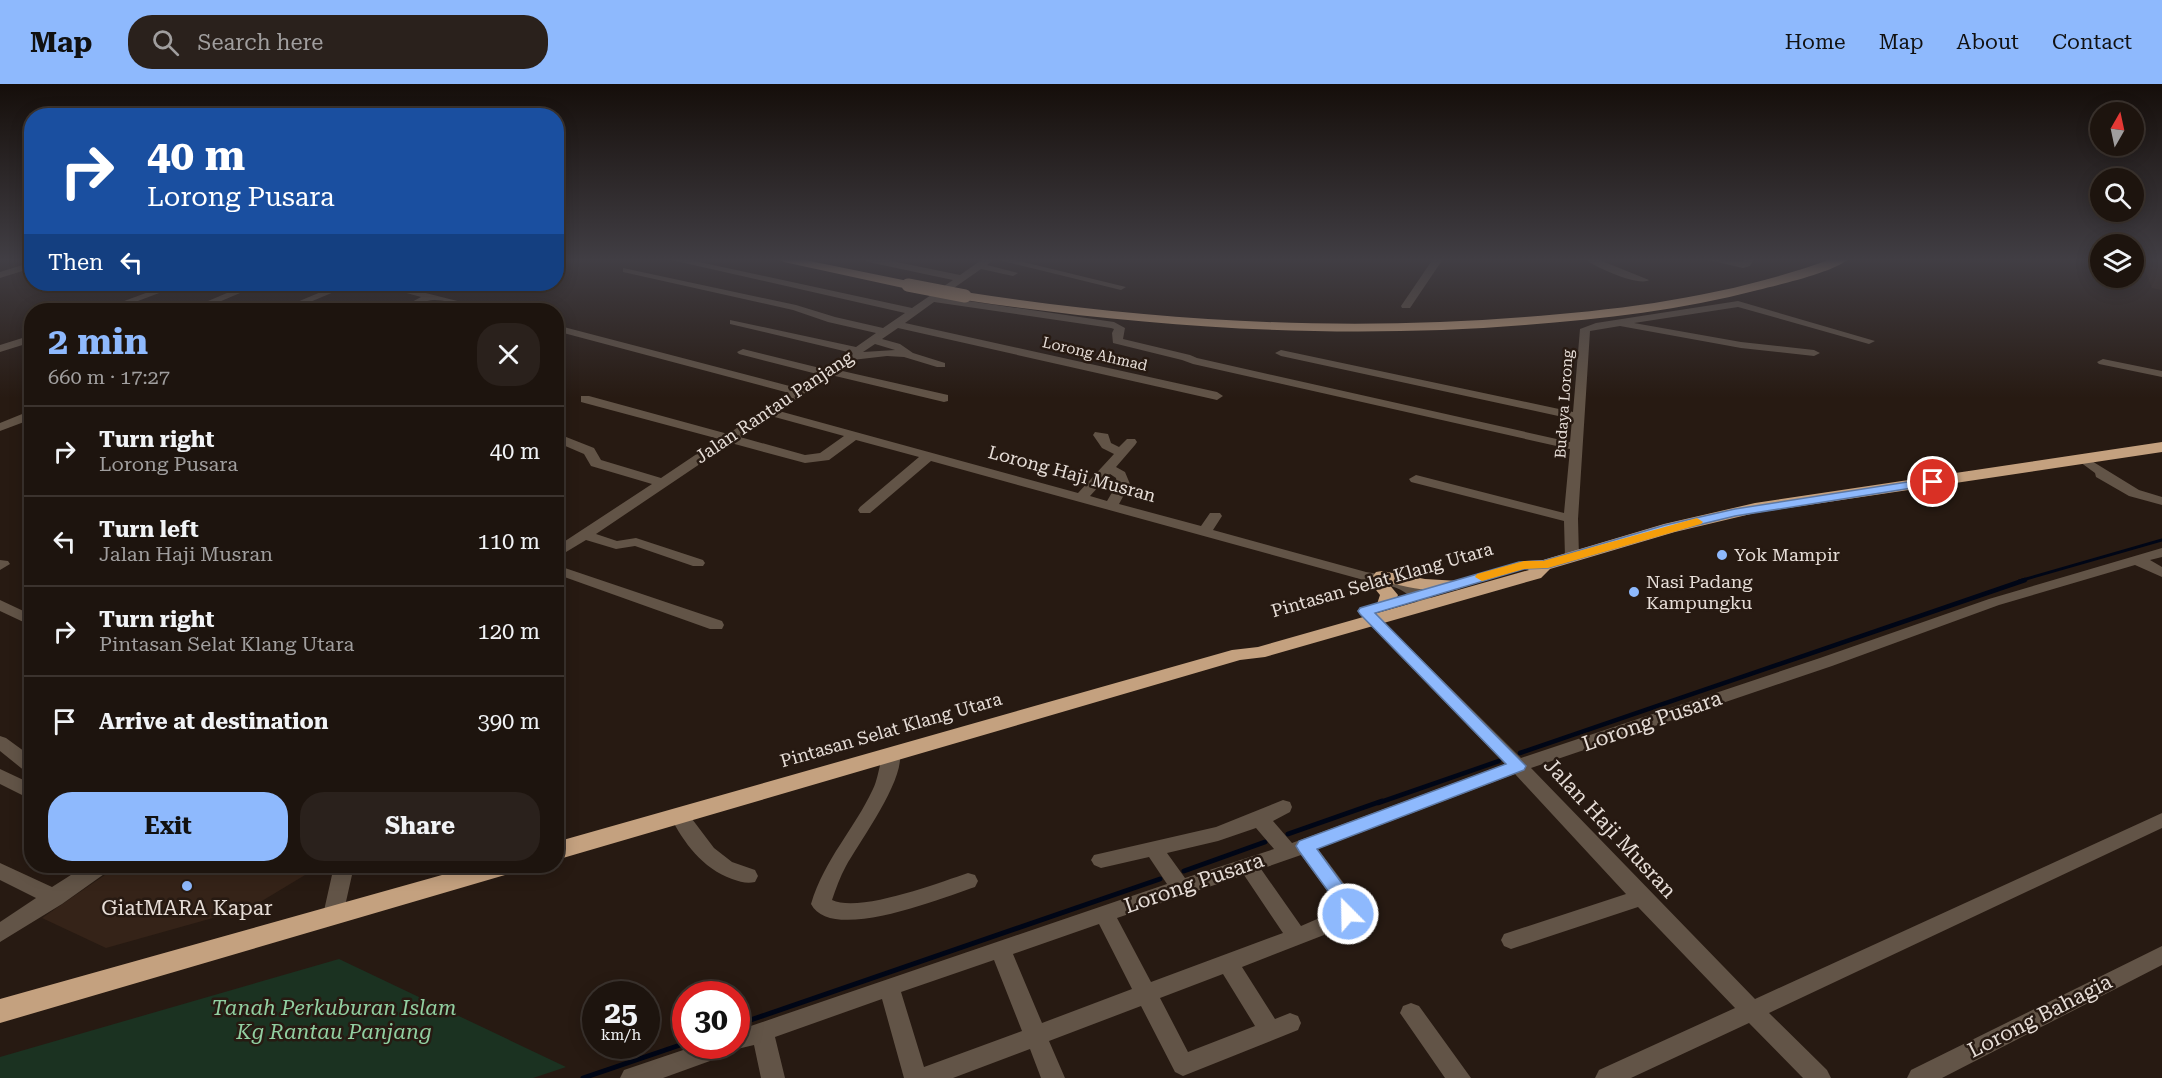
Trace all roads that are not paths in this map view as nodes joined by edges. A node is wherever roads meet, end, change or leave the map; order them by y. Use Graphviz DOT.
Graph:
graph roads {
  1 [pos="784,305"];
  2 [pos="884,305"];
  3 [pos="923,305"];
  4 [pos="972,305"];
  5 [pos="1046,305"];
  6 [pos="1078,305"];
  7 [pos="1610,305"];
  8 [pos="1658,305"];
  9 [pos="1729,305"];
  10 [pos="1743,305"];
  11 [pos="914,312"];
  12 [pos="734,322"];
  13 [pos="1620,323"];
  14 [pos="896,324"];
  15 [pos="564,330"];
  16 [pos="884,332"];
  17 [pos="873,340"];
  18 [pos="24,341"];
  19 [pos="1869,341"];
  20 [pos="0,349"];
  21 [pos="743,352"];
  22 [pos="1281,353"];
  23 [pos="1814,353"];
  24 [pos="853,354"];
  25 [pos="909,355"];
  26 [pos="2103,362"];
  27 [pos="941,364"];
  28 [pos="827,372"];
  29 [pos="2162,374"];
  30 [pos="799,392"];
  31 [pos="1217,396"];
  32 [pos="944,398"];
  33 [pos="585,399"];
  34 [pos="769,412"];
  35 [pos="24,417"];
  36 [pos="1578,417"];
  37 [pos="0,427"];
  38 [pos="854,435"];
  39 [pos="1099,435"];
  40 [pos="727,438"];
  41 [pos="564,440"];
  42 [pos="1576,447"];
  43 [pos="2162,447"];
  44 [pos="930,456"];
  45 [pos="2082,459"];
  46 [pos="1107,468"];
  47 [pos="1416,479"];
  48 [pos="662,483"];
  49 [pos="1082,497"];
  50 [pos="2162,501"];
  51 [pos="1111,506"];
  52 [pos="865,510"];
  53 [pos="1215,516"];
  54 [pos="1571,519"];
  55 [pos="1205,531"];
  56 [pos="585,535"];
  57 [pos="564,547"];
  58 [pos="2162,552"];
  59 [pos="1572,557"];
  60 [pos="2136,559"];
  61 [pos="698,563"];
  62 [pos="1544,565"];
  63 [pos="564,572"];
  64 [pos="2162,573"];
  65 [pos="1376,579"];
  66 [pos="1453,585"];
  67 [pos="1419,601"];
  68 [pos="1386,604"];
  69 [pos="0,605"];
  70 [pos="1369,615"];
  71 [pos="24,617"];
  72 [pos="716,625"];
  73 [pos="0,742"];
  74 [pos="892,754"];
  75 [pos="24,761"];
  76 [pos="1518,766"];
  77 [pos="0,776"];
  78 [pos="24,789"];
  79 [pos="1283,807"];
  80 [pos="680,816"];
  81 [pos="1260,819"];
  82 [pos="2162,820"];
  83 [pos="1153,848"];
  84 [pos="564,849"];
  85 [pos="1297,849"];
  86 [pos="1101,860"];
  87 [pos="1248,865"];
  88 [pos="0,871"];
  89 [pos="90,873"];
  90 [pos="342,873"];
  91 [pos="480,873"];
  92 [pos="748,876"];
  93 [pos="968,881"];
  94 [pos="1180,887"];
  95 [pos="1642,897"];
  96 [pos="55,898"];
  97 [pos="1104,914"];
  98 [pos="333,915"];
  99 [pos="0,933"];
  100 [pos="1296,935"];
  101 [pos="1511,940"];
  102 [pos="1000,949"];
  103 [pos="2162,955"];
  104 [pos="1227,962"];
  105 [pos="889,987"];
  106 [pos="1146,993"];
  107 [pos="0,1011"];
  108 [pos="1753,1011"];
  109 [pos="1411,1013"];
  110 [pos="762,1032"];
  111 [pos="1035,1035"];
  112 [pos="750,1036"];
  113 [pos="687,1059"];
  114 [pos="632,1078"];
  115 [pos="773,1078"];
  116 [pos="916,1078"];
  117 [pos="925,1078"];
  118 [pos="1053,1078"];
  119 [pos="1459,1078"];
  120 [pos="1607,1078"];
  121 [pos="1820,1078"];
  122 [pos="1919,1078"];
  1 -- 16 [label="street"];
  2 -- 11 [label="street"];
  3 -- 11 [label="street, Jalan Rantau Panjang"];
  4 -- 42 [label="street"];
  5 -- 8 [label="highway"];
  6 -- 7 [label="highway"];
  9 -- 13 [label="street, Budaya Lorong"];
  10 -- 19 [label="street, Budaya Lorong"];
  11 -- 14 [label="street, Jalan Rantau Panjang"];
  12 -- 24 [label="street"];
  13 -- 23 [label="street"];
  13 -- 36 [label="street, Budaya Lorong"];
  14 -- 16 [label="street, Jalan Rantau Panjang"];
  14 -- 31 [label="street, Lorong Ahmad"];
  15 -- 30 [label="street"];
  16 -- 17 [label="street, Jalan Rantau Panjang"];
  17 -- 24 [label="street, Jalan Rantau Panjang"];
  17 -- 25 [label="street"];
  18 -- 20 [label="street"];
  21 -- 28 [label="street"];
  22 -- 36 [label="street"];
  24 -- 25 [label="street"];
  24 -- 28 [label="street, Jalan Rantau Panjang"];
  25 -- 27 [label="street"];
  26 -- 29 [label="street"];
  28 -- 30 [label="street, Jalan Rantau Panjang"];
  28 -- 32 [label="street"];
  30 -- 34 [label="street, Jalan Rantau Panjang"];
  33 -- 40 [label="street"];
  34 -- 38 [label="street, Lorong Haji Musran"];
  34 -- 40 [label="street, Jalan Rantau Panjang"];
  35 -- 37 [label="street"];
  36 -- 42 [label="street, Budaya Lorong"];
  38 -- 40 [label="street"];
  38 -- 44 [label="street, Lorong Haji Musran"];
  39 -- 46 [label="street"];
  40 -- 48 [label="street, Jalan Rantau Panjang"];
  41 -- 48 [label="street"];
  42 -- 54 [label="street, Budaya Lorong"];
  43 -- 45 [label="highway, Pintasan Selat Klang Utara"];
  44 -- 49 [label="street, Lorong Haji Musran"];
  44 -- 52 [label="street"];
  45 -- 50 [label="street"];
  45 -- 59 [label="highway, Pintasan Selat Klang Utara"];
  46 -- 49 [label="street"];
  46 -- 51 [label="street"];
  47 -- 54 [label="street"];
  48 -- 56 [label="street, Jalan Rantau Panjang"];
  49 -- 51 [label="street, Lorong Haji Musran"];
  51 -- 55 [label="street, Lorong Haji Musran"];
  53 -- 55 [label="street"];
  54 -- 59 [label="street, Budaya Lorong"];
  55 -- 65 [label="street, Lorong Haji Musran"];
  56 -- 57 [label="street, Jalan Rantau Panjang"];
  56 -- 61 [label="street"];
  58 -- 60 [label="street, Lorong Pusara"];
  59 -- 62 [label="highway, Pintasan Selat Klang Utara"];
  60 -- 64 [label="street"];
  60 -- 76 [label="street, Lorong Pusara"];
  62 -- 66 [label="highway, Pintasan Selat Klang Utara"];
  62 -- 67 [label="highway, Pintasan Selat Klang Utara"];
  63 -- 72 [label="street"];
  65 -- 66 [label="highway"];
  65 -- 67 [label="street, Lorong Haji Musran"];
  65 -- 68 [label="highway"];
  66 -- 67 [label="highway, Pintasan Selat Klang Utara"];
  67 -- 68 [label="highway, Pintasan Selat Klang Utara"];
  67 -- 70 [label="highway, Pintasan Selat Klang Utara"];
  68 -- 70 [label="highway, Pintasan Selat Klang Utara"];
  69 -- 71 [label="street"];
  70 -- 74 [label="highway, Pintasan Selat Klang Utara"];
  70 -- 76 [label="street, Jalan Haji Musran"];
  73 -- 75 [label="street"];
  74 -- 80 [label="highway, Pintasan Selat Klang Utara"];
  74 -- 93 [label="street"];
  76 -- 85 [label="street, Lorong Pusara"];
  76 -- 95 [label="street, Jalan Haji Musran"];
  77 -- 78 [label="street"];
  79 -- 81 [label="street"];
  80 -- 84 [label="highway, Pintasan Selat Klang Utara"];
  80 -- 92 [label="street"];
  81 -- 83 [label="street"];
  81 -- 85 [label="street"];
  82 -- 108 [label="street"];
  83 -- 86 [label="street"];
  83 -- 94 [label="street"];
  85 -- 87 [label="street, Lorong Pusara"];
  85 -- 100 [label="street"];
  87 -- 94 [label="street, Lorong Pusara"];
  87 -- 100 [label="street"];
  88 -- 96 [label="street"];
  89 -- 96 [label="street"];
  90 -- 98 [label="street"];
  91 -- 98 [label="highway"];
  94 -- 97 [label="street, Lorong Pusara"];
  95 -- 101 [label="street"];
  95 -- 108 [label="street, Jalan Haji Musran"];
  96 -- 99 [label="street"];
  97 -- 102 [label="street, Lorong Pusara"];
  97 -- 106 [label="street"];
  98 -- 107 [label="highway"];
  100 -- 104 [label="street"];
  102 -- 105 [label="street, Lorong Pusara"];
  102 -- 111 [label="street"];
  103 -- 122 [label="street, Lorong Bahagia"];
  104 -- 106 [label="street"];
  104 -- 106 [label="street"];
  105 -- 110 [label="street, Lorong Pusara"];
  105 -- 116 [label="street"];
  106 -- 111 [label="street"];
  108 -- 120 [label="street"];
  108 -- 121 [label="street, Jalan Haji Musran"];
  109 -- 119 [label="street"];
  110 -- 112 [label="street, Lorong Pusara"];
  110 -- 115 [label="street"];
  111 -- 117 [label="street"];
  111 -- 118 [label="street"];
  113 -- 114 [label="street"];
}
